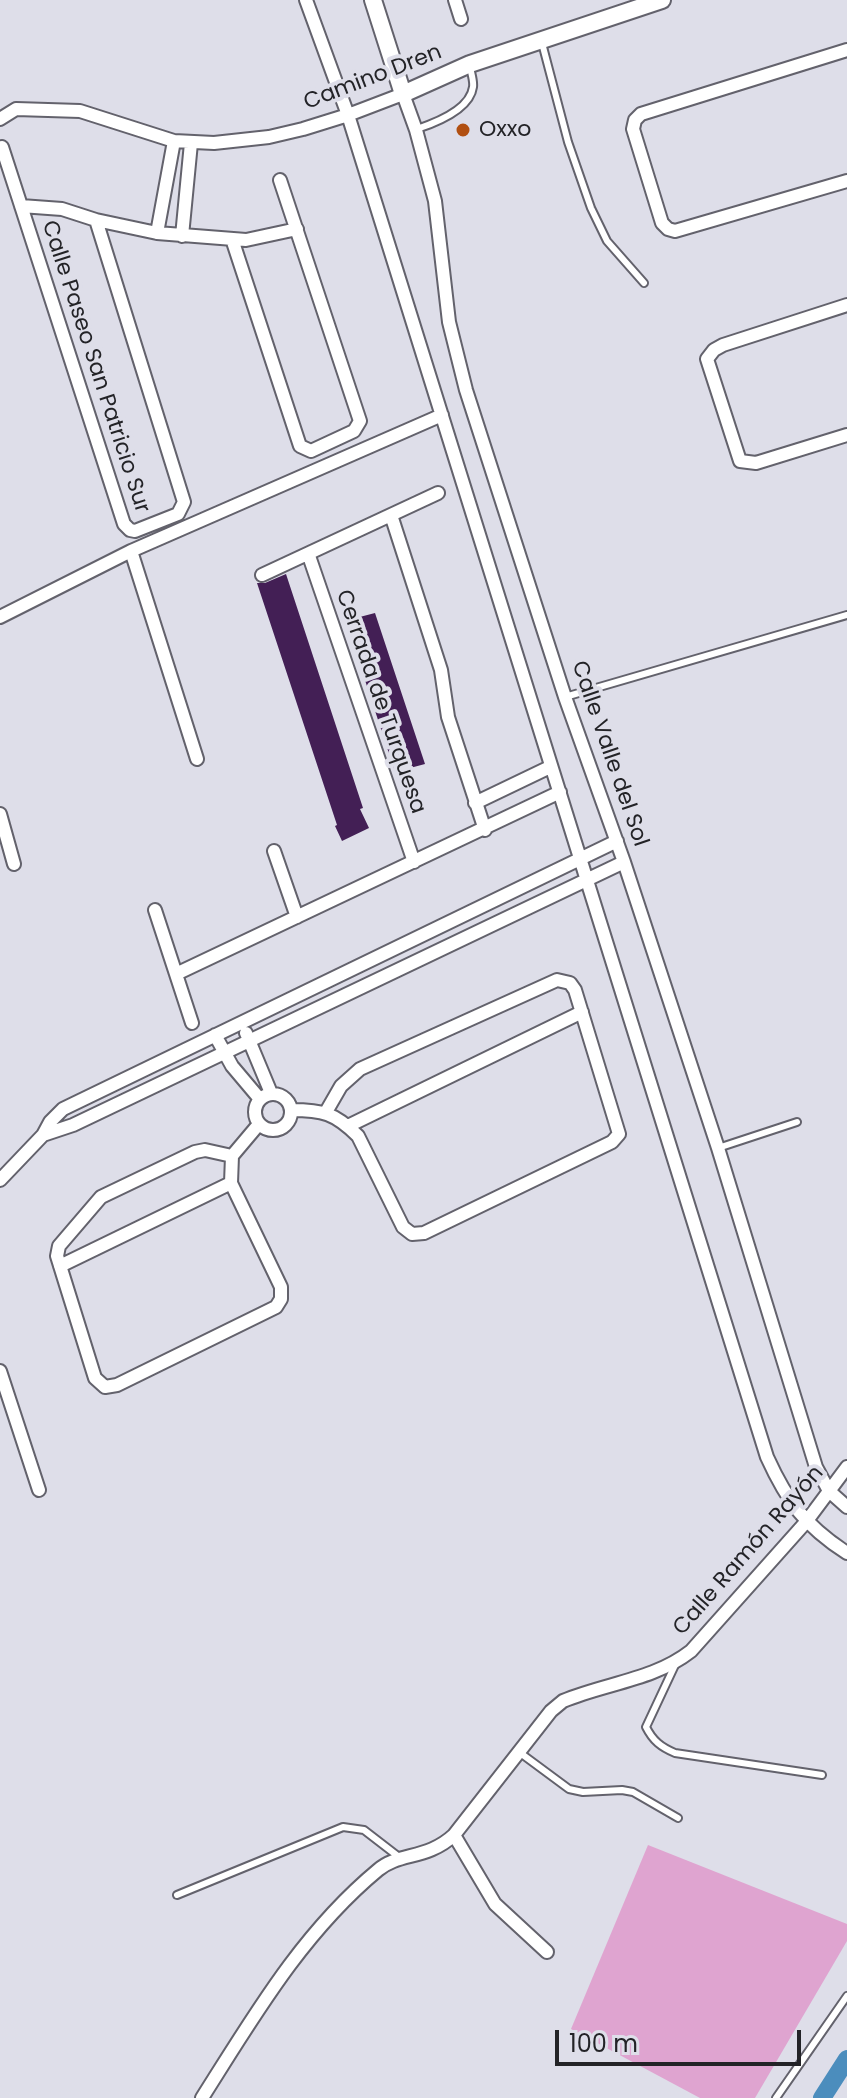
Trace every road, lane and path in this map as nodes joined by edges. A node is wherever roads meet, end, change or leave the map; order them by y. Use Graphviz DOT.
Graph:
graph roads {
  1 [pos="306,0"];
  2 [pos="373,0"];
  3 [pos="455,0"];
  4 [pos="662,0"];
  5 [pos="461,19"];
  6 [pos="541,39"];
  7 [pos="847,50"];
  8 [pos="470,64"];
  9 [pos="403,94"];
  10 [pos="348,115"];
  11 [pos="0,119"];
  12 [pos="416,130"];
  13 [pos="174,141"];
  14 [pos="191,143"];
  15 [pos="2,147"];
  16 [pos="280,180"];
  17 [pos="847,181"];
  18 [pos="21,206"];
  19 [pos="96,220"];
  20 [pos="297,229"];
  21 [pos="157,233"];
  22 [pos="182,236"];
  23 [pos="232,239"];
  24 [pos="644,283"];
  25 [pos="847,305"];
  26 [pos="442,415"];
  27 [pos="847,435"];
  28 [pos="438,493"];
  29 [pos="391,515"];
  30 [pos="131,551"];
  31 [pos="309,556"];
  32 [pos="262,575"];
  33 [pos="847,615"];
  34 [pos="0,617"];
  35 [pos="565,697"];
  36 [pos="197,759"];
  37 [pos="550,767"];
  38 [pos="560,792"];
  39 [pos="475,803"];
  40 [pos="0,814"];
  41 [pos="485,830"];
  42 [pos="617,841"];
  43 [pos="274,851"];
  44 [pos="581,858"];
  45 [pos="414,862"];
  46 [pos="624,862"];
  47 [pos="14,864"];
  48 [pos="587,879"];
  49 [pos="155,910"];
  50 [pos="297,917"];
  51 [pos="176,974"];
  52 [pos="582,1012"];
  53 [pos="242,1022"];
  54 [pos="192,1023"];
  55 [pos="215,1035"];
  56 [pos="249,1040"];
  57 [pos="224,1053"];
  58 [pos="265,1096"];
  59 [pos="291,1110"];
  60 [pos="326,1112"];
  61 [pos="797,1122"];
  62 [pos="259,1124"];
  63 [pos="348,1126"];
  64 [pos="43,1135"];
  65 [pos="718,1148"];
  66 [pos="232,1156"];
  67 [pos="0,1180"];
  68 [pos="231,1183"];
  69 [pos="60,1266"];
  70 [pos="0,1371"];
  71 [pos="846,1472"];
  72 [pos="39,1490"];
  73 [pos="829,1491"];
  74 [pos="847,1507"];
  75 [pos="806,1522"];
  76 [pos="847,1553"];
  77 [pos="676,1663"];
  78 [pos="519,1752"];
  79 [pos="822,1775"];
  80 [pos="678,1818"];
  81 [pos="454,1835"];
  82 [pos="402,1860"];
  83 [pos="177,1895"];
  84 [pos="547,1952"];
  85 [pos="847,1996"];
  86 [pos="202,2098"];
  87 [pos="776,2098"];
  1 -- 10 [label="street"];
  2 -- 9 [label="street, Calle Valle del Sol"];
  3 -- 5 [label="street"];
  4 -- 6 [label="street, Camino Dren"];
  6 -- 8 [label="street, Camino Dren"];
  6 -- 24 [label="lane"];
  7 -- 17 [label="street"];
  8 -- 9 [label="street, Camino Dren"];
  8 -- 12 [label="lane"];
  9 -- 10 [label="street, Camino Dren"];
  9 -- 12 [label="street, Calle Valle del Sol"];
  10 -- 14 [label="street, Camino Dren"];
  10 -- 26 [label="street"];
  11 -- 13 [label="street, Camino Dren"];
  12 -- 35 [label="street, Calle Valle del Sol"];
  13 -- 14 [label="street, Camino Dren"];
  13 -- 21 [label="street"];
  14 -- 22 [label="street"];
  15 -- 18 [label="street, Calle Paseo San Patricio Sur"];
  16 -- 20 [label="street"];
  18 -- 19 [label="street"];
  18 -- 19 [label="street, Calle Paseo San Patricio Sur"];
  19 -- 21 [label="street"];
  20 -- 23 [label="street"];
  20 -- 23 [label="street"];
  21 -- 22 [label="street"];
  22 -- 23 [label="street"];
  25 -- 27 [label="street"];
  26 -- 30 [label="street"];
  26 -- 37 [label="street"];
  28 -- 29 [label="street"];
  29 -- 31 [label="street"];
  29 -- 39 [label="street"];
  30 -- 34 [label="street"];
  30 -- 36 [label="street"];
  31 -- 32 [label="street"];
  31 -- 45 [label="street, Cerrada de Turquesa"];
  33 -- 35 [label="lane"];
  35 -- 42 [label="street, Calle Valle del Sol"];
  37 -- 38 [label="street"];
  37 -- 39 [label="street"];
  38 -- 41 [label="street"];
  38 -- 44 [label="street"];
  39 -- 41 [label="street"];
  40 -- 47 [label="street"];
  41 -- 45 [label="street"];
  42 -- 44 [label="street"];
  42 -- 46 [label="street, Calle Valle del Sol"];
  43 -- 50 [label="street"];
  44 -- 48 [label="street"];
  44 -- 53 [label="street"];
  45 -- 50 [label="street"];
  46 -- 48 [label="street"];
  46 -- 65 [label="street, Calle Valle del Sol"];
  48 -- 56 [label="street"];
  48 -- 75 [label="street"];
  49 -- 51 [label="street"];
  50 -- 51 [label="street"];
  51 -- 54 [label="street"];
  52 -- 60 [label="street"];
  52 -- 63 [label="street"];
  52 -- 63 [label="street"];
  53 -- 55 [label="street"];
  53 -- 56 [label="street"];
  55 -- 57 [label="street"];
  55 -- 64 [label="street"];
  56 -- 57 [label="street"];
  56 -- 58 [label="street"];
  57 -- 58 [label="street"];
  57 -- 64 [label="street"];
  58 -- 59 [label="street"];
  58 -- 62 [label="street"];
  59 -- 60 [label="street"];
  59 -- 62 [label="street"];
  60 -- 63 [label="street"];
  61 -- 65 [label="lane"];
  62 -- 66 [label="street"];
  64 -- 67 [label="street"];
  65 -- 73 [label="street, Calle Valle del Sol"];
  66 -- 68 [label="street"];
  66 -- 69 [label="street"];
  68 -- 69 [label="street"];
  68 -- 69 [label="street"];
  70 -- 72 [label="street"];
  71 -- 73 [label="street, Calle Ramón Rayón"];
  73 -- 74 [label="street, Calle Valle del Sol"];
  73 -- 75 [label="street, Calle Ramón Rayón"];
  75 -- 76 [label="street"];
  75 -- 77 [label="street, Calle Ramón Rayón"];
  77 -- 78 [label="street, Calle Ramón Rayón"];
  77 -- 79 [label="lane"];
  78 -- 80 [label="lane"];
  78 -- 81 [label="street, Calle Ramón Rayón"];
  81 -- 82 [label="street, Calle Ramón Rayón"];
  81 -- 84 [label="street"];
  82 -- 83 [label="lane"];
  82 -- 86 [label="street, Calle Ramón Rayón"];
  85 -- 87 [label="lane"];
}
